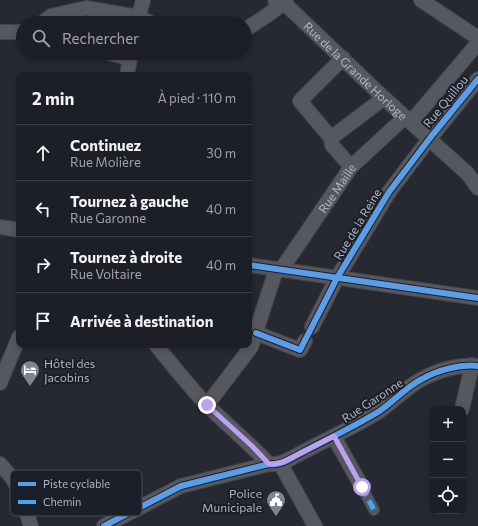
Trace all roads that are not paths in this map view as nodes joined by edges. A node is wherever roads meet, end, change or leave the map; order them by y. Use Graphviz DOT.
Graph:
graph roads {
  1 [pos="143,0"];
  2 [pos="421,0"];
  3 [pos="282,1"];
  4 [pos="51,16"];
  5 [pos="120,16"];
  6 [pos="142,16"];
  7 [pos="252,26"];
  8 [pos="0,32"];
  9 [pos="16,32"];
  10 [pos="478,38"];
  11 [pos="478,43"];
  12 [pos="343,58"];
  13 [pos="130,60"];
  14 [pos="128,72"];
  15 [pos="478,79"];
  16 [pos="384,98"];
  17 [pos="408,119"];
  18 [pos="332,138"];
  19 [pos="430,138"];
  20 [pos="351,167"];
  21 [pos="478,188"];
  22 [pos="0,227"];
  23 [pos="16,230"];
  24 [pos="252,266"];
  25 [pos="278,270"];
  26 [pos="337,278"];
  27 [pos="478,298"];
  28 [pos="312,327"];
  29 [pos="256,333"];
  30 [pos="305,341"];
  31 [pos="16,344"];
  32 [pos="252,344"];
  33 [pos="158,348"];
  34 [pos="250,348"];
  35 [pos="475,365"];
  36 [pos="0,383"];
  37 [pos="207,405"];
  38 [pos="463,406"];
  39 [pos="334,436"];
  40 [pos="274,463"];
  41 [pos="0,464"];
  42 [pos="10,477"];
  43 [pos="362,487"];
  44 [pos="142,506"];
  45 [pos="374,510"];
  46 [pos="27,516"];
  47 [pos="123,516"];
  48 [pos="31,526"];
  49 [pos="104,526"];
  50 [pos="315,526"];
  1 -- 6 [label="street"];
  2 -- 10 [label="street"];
  3 -- 7 [label="street"];
  3 -- 12 [label="street, Rue de la Grande Horloge"];
  4 -- 5 [label="street"];
  8 -- 9 [label="street"];
  11 -- 17 [label="street, Rue Maille"];
  12 -- 16 [label="street, Rue de la Grande Horloge"];
  12 -- 18 [label="street"];
  13 -- 14 [label="street"];
  15 -- 19 [label="street, Rue Quillou"];
  16 -- 17 [label="street, Rue de la Grande Horloge"];
  16 -- 18 [label="street"];
  17 -- 19 [label="street, Rue de la Grande Horloge"];
  17 -- 20 [label="street, Rue Maille"];
  18 -- 20 [label="street"];
  19 -- 21 [label="street, Rue de la Grande Horloge"];
  19 -- 26 [label="street, Rue de la Reine"];
  20 -- 25 [label="street, Rue Maille"];
  22 -- 23 [label="street"];
  24 -- 25 [label="street"];
  25 -- 26 [label="street"];
  25 -- 29 [label="street, Rue Maille"];
  26 -- 27 [label="street"];
  26 -- 28 [label="street, Rue de la Reine"];
  29 -- 30 [label="street"];
  29 -- 32 [label="street, Rue Maille"];
  31 -- 36 [label="street"];
  33 -- 37 [label="street"];
  34 -- 37 [label="street, Rue Maille"];
  35 -- 38 [label="street"];
  35 -- 39 [label="street, Rue Garonne"];
  37 -- 40 [label="street"];
  39 -- 40 [label="street, Rue Garonne"];
  39 -- 43 [label="street"];
  40 -- 44 [label="street, Rue Garonne"];
  40 -- 50 [label="street"];
  41 -- 42 [label="street"];
  43 -- 45 [label="street"];
  46 -- 48 [label="street"];
  47 -- 49 [label="street, Rue Garonne"];
}
